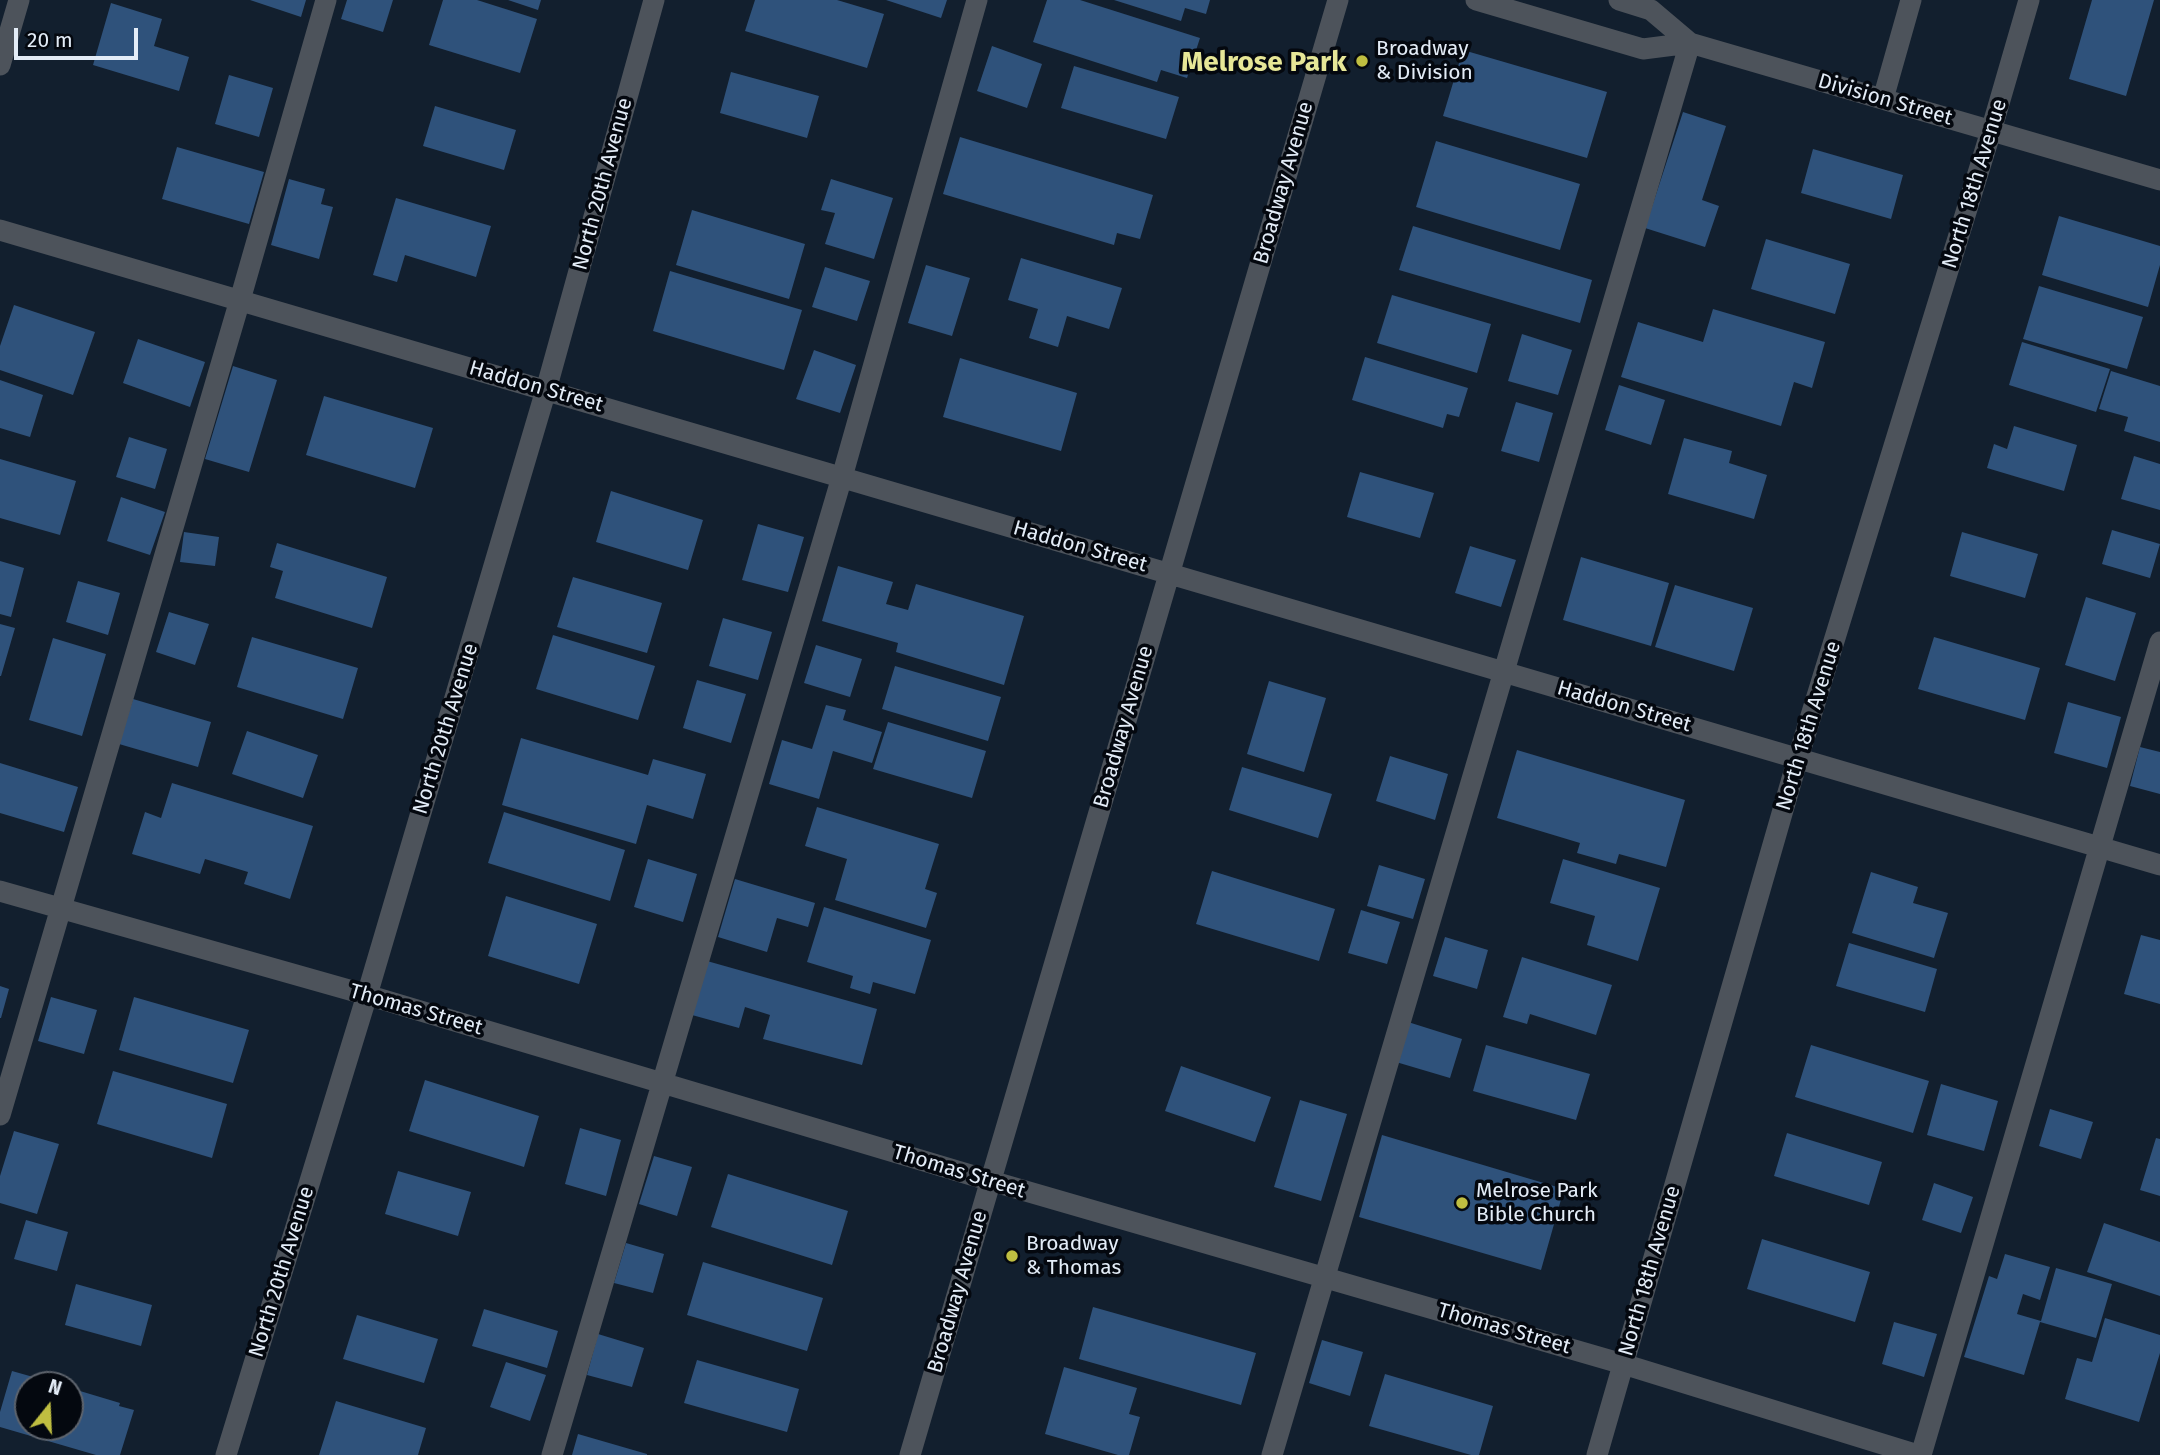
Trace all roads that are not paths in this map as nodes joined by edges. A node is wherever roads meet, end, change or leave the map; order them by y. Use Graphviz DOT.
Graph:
graph roads {
  1 [pos="19,0"];
  2 [pos="326,0"];
  3 [pos="653,0"];
  4 [pos="977,0"];
  5 [pos="1338,0"];
  6 [pos="1476,0"];
  7 [pos="1619,0"];
  8 [pos="1911,0"];
  9 [pos="2029,0"];
  10 [pos="1652,5"];
  11 [pos="1690,43"];
  12 [pos="0,65"];
  13 [pos="1883,99"];
  14 [pos="1991,131"];
  15 [pos="2160,180"];
  16 [pos="0,230"];
  17 [pos="240,300"];
  18 [pos="546,390"];
  19 [pos="842,477"];
  20 [pos="1169,573"];
  21 [pos="2160,642"];
  22 [pos="1504,672"];
  23 [pos="1798,758"];
  24 [pos="2100,848"];
  25 [pos="2160,865"];
  26 [pos="0,891"];
  27 [pos="61,908"];
  28 [pos="367,995"];
  29 [pos="663,1083"];
  30 [pos="0,1115"];
  31 [pos="991,1181"];
  32 [pos="1325,1278"];
  33 [pos="1623,1364"];
  34 [pos="226,1455"];
  35 [pos="552,1455"];
  36 [pos="910,1455"];
  37 [pos="1272,1455"];
  38 [pos="1597,1455"];
  39 [pos="1919,1455"];
  1 -- 12 [label="street"];
  2 -- 17 [label="street"];
  3 -- 18 [label="street, North 20th Avenue"];
  4 -- 19 [label="street"];
  5 -- 20 [label="street, Broadway Avenue"];
  6 -- 11 [label="street, Division Street"];
  7 -- 10 [label="street, Division Street"];
  8 -- 13 [label="street"];
  9 -- 14 [label="street, North 18th Avenue"];
  10 -- 11 [label="street, Division Street"];
  11 -- 13 [label="street, Division Street"];
  11 -- 22 [label="street"];
  13 -- 14 [label="street, Division Street"];
  14 -- 15 [label="street, Division Street"];
  14 -- 23 [label="street, North 18th Avenue"];
  16 -- 17 [label="street, Haddon Street"];
  17 -- 18 [label="street, Haddon Street"];
  17 -- 27 [label="street"];
  18 -- 19 [label="street, Haddon Street"];
  18 -- 28 [label="street, North 20th Avenue"];
  19 -- 20 [label="street, Haddon Street"];
  19 -- 29 [label="street"];
  20 -- 22 [label="street, Haddon Street"];
  20 -- 31 [label="street, Broadway Avenue"];
  21 -- 24 [label="street"];
  22 -- 23 [label="street, Haddon Street"];
  22 -- 32 [label="street"];
  23 -- 24 [label="street, Haddon Street"];
  23 -- 33 [label="street, North 18th Avenue"];
  24 -- 25 [label="street, Haddon Street"];
  24 -- 39 [label="street"];
  26 -- 27 [label="street, Thomas Street"];
  27 -- 28 [label="street, Thomas Street"];
  27 -- 30 [label="street"];
  28 -- 29 [label="street, Thomas Street"];
  28 -- 34 [label="street, North 20th Avenue"];
  29 -- 31 [label="street, Thomas Street"];
  29 -- 35 [label="street"];
  31 -- 32 [label="street, Thomas Street"];
  31 -- 36 [label="street, Broadway Avenue"];
  32 -- 33 [label="street, Thomas Street"];
  32 -- 37 [label="street"];
  33 -- 38 [label="street, North 18th Avenue"];
  33 -- 39 [label="street, Thomas Street"];
}
